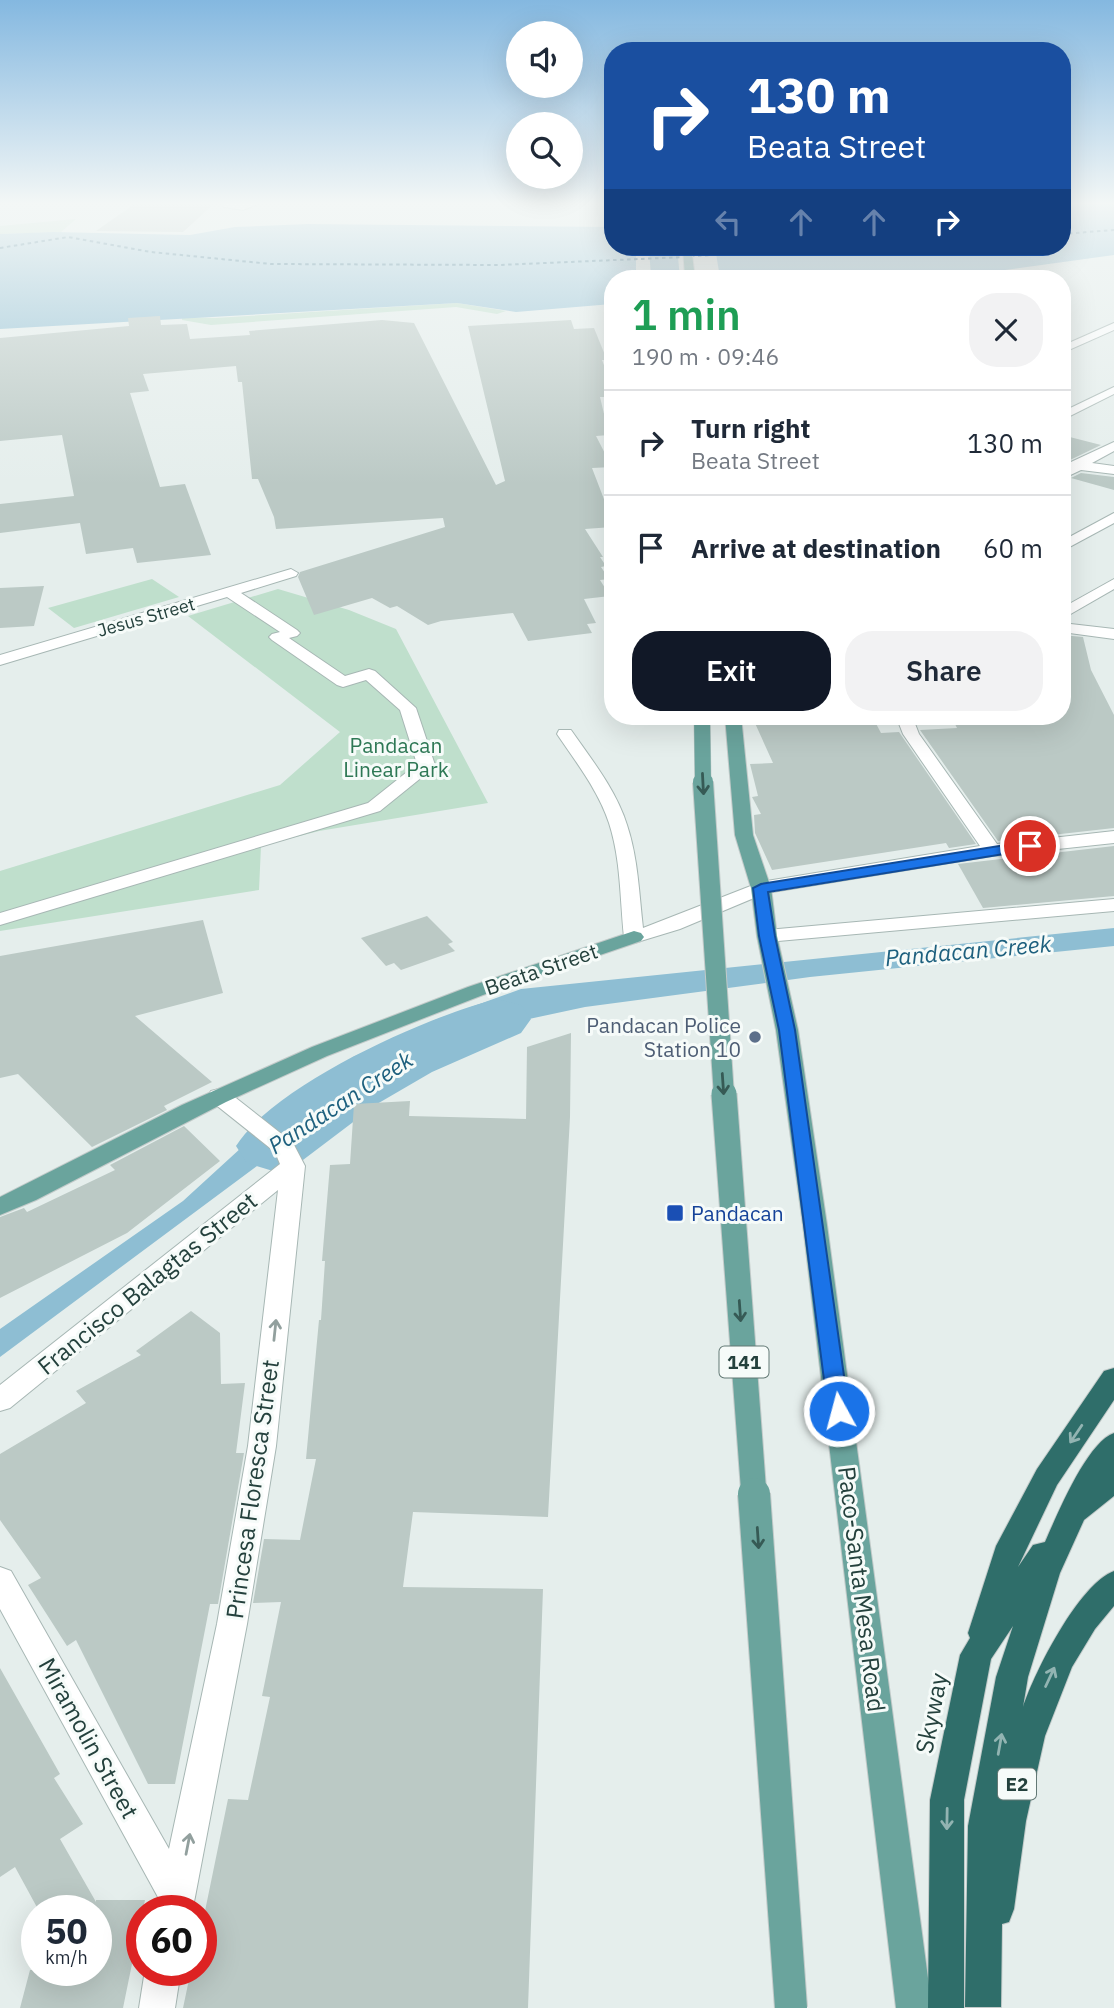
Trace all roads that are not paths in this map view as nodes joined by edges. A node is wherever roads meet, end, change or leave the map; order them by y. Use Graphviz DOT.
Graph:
graph roads {
  1 [pos="1114,326"];
  2 [pos="1071,346"];
  3 [pos="1114,390"];
  4 [pos="1071,412"];
  5 [pos="1114,446"];
  6 [pos="1071,465"];
  7 [pos="1079,466"];
  8 [pos="1071,470"];
  9 [pos="1114,470"];
  10 [pos="1114,517"];
  11 [pos="1071,542"];
  12 [pos="291,573"];
  13 [pos="1114,583"];
  14 [pos="230,592"];
  15 [pos="1071,609"];
  16 [pos="1071,628"];
  17 [pos="1114,634"];
  18 [pos="0,660"];
  19 [pos="702,725"];
  20 [pos="734,725"];
  21 [pos="908,725"];
  22 [pos="565,734"];
  23 [pos="1114,837"];
  24 [pos="992,850"];
  25 [pos="761,888"];
  26 [pos="1114,905"];
  27 [pos="0,919"];
  28 [pos="767,936"];
  29 [pos="634,937"];
  30 [pos="219,1096"];
  31 [pos="289,1157"];
  32 [pos="0,1207"];
  33 [pos="1114,1378"];
  34 [pos="0,1400"];
  35 [pos="1114,1444"];
  36 [pos="1114,1479"];
  37 [pos="0,1580"];
  38 [pos="1114,1584"];
  39 [pos="976,1655"];
  40 [pos="171,1895"];
  41 [pos="178,1895"];
  42 [pos="160,1986"];
  43 [pos="983,2007"];
  44 [pos="157,2008"];
  45 [pos="791,2008"];
  46 [pos="914,2008"];
  47 [pos="946,2008"];
  1 -- 2 [label="street"];
  3 -- 4 [label="street"];
  5 -- 7 [label="street"];
  6 -- 7 [label="street"];
  7 -- 8 [label="street"];
  7 -- 9 [label="street"];
  10 -- 11 [label="street"];
  12 -- 14 [label="street, Jesus Street"];
  13 -- 15 [label="street"];
  14 -- 18 [label="street, Jesus Street"];
  14 -- 27 [label="street"];
  16 -- 17 [label="street"];
  19 -- 45 [label="main road, 141, one-way, bridge"];
  20 -- 25 [label="main road, Paco-Santa Mesa Road"];
  21 -- 24 [label="street"];
  22 -- 29 [label="street"];
  23 -- 24 [label="street, Beata Street"];
  24 -- 25 [label="street, Beata Street"];
  25 -- 28 [label="main road, Paco-Santa Mesa Road"];
  25 -- 29 [label="street, Beata Street"];
  26 -- 28 [label="street"];
  28 -- 46 [label="main road, Paco-Santa Mesa Road"];
  29 -- 30 [label="main road, Beata Street"];
  30 -- 31 [label="street"];
  30 -- 32 [label="main road, Beata Street"];
  31 -- 34 [label="street, Francisco Balagtas Street"];
  41 -- 31 [label="street, Princesa Floresca Street, one-way"];
  33 -- 39 [label="highway, one-way"];
  43 -- 35 [label="highway, one-way"];
  36 -- 39 [label="highway, Skyway"];
  37 -- 40 [label="street, Miramolin Street"];
  43 -- 38 [label="highway, E2, one-way"];
  39 -- 47 [label="highway, Skyway, one-way"];
  42 -- 44 [label="street"];
}
